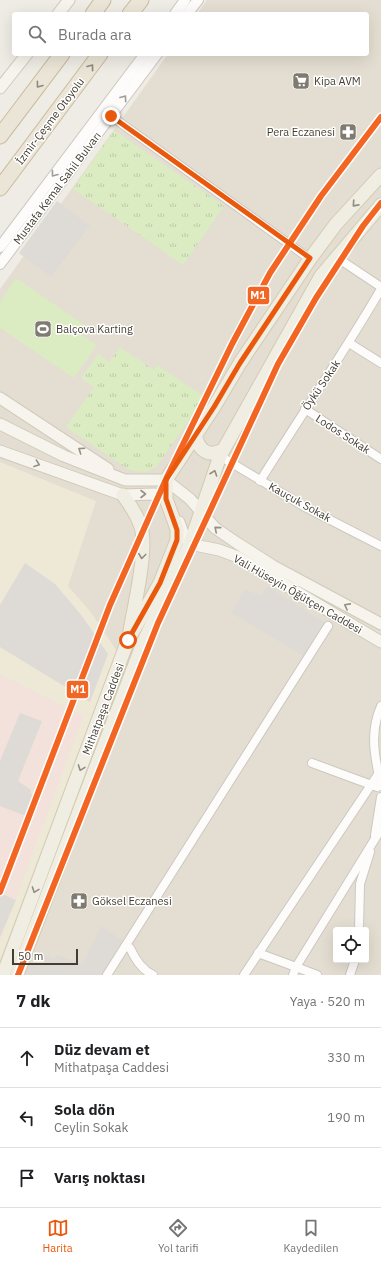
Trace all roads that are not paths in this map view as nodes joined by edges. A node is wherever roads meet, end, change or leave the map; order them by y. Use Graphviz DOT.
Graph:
graph roads {
  1 [pos="69,0"];
  2 [pos="104,0"];
  3 [pos="141,0"];
  4 [pos="185,0"];
  5 [pos="198,0"];
  6 [pos="60,12"];
  7 [pos="95,12"];
  8 [pos="132,12"];
  9 [pos="176,12"];
  10 [pos="189,12"];
  11 [pos="25,56"];
  12 [pos="60,56"];
  13 [pos="99,56"];
  14 [pos="143,56"];
  15 [pos="156,56"];
  16 [pos="0,88"];
  17 [pos="111,116"];
  18 [pos="0,136"];
  19 [pos="381,175"];
  20 [pos="0,188"];
  21 [pos="381,205"];
  22 [pos="0,247"];
  23 [pos="336,257"];
  24 [pos="310,258"];
  25 [pos="0,264"];
  26 [pos="381,288"];
  27 [pos="349,343"];
  28 [pos="381,363"];
  29 [pos="0,398"];
  30 [pos="305,409"];
  31 [pos="0,424"];
  32 [pos="196,434"];
  33 [pos="0,451"];
  34 [pos="221,453"];
  35 [pos="64,456"];
  36 [pos="381,459"];
  37 [pos="125,480"];
  38 [pos="166,480"];
  39 [pos="260,481"];
  40 [pos="121,494"];
  41 [pos="166,499"];
  42 [pos="200,510"];
  43 [pos="190,544"];
  44 [pos="381,546"];
  45 [pos="381,624"];
  46 [pos="328,626"];
  47 [pos="128,640"];
  48 [pos="381,642"];
  49 [pos="143,643"];
  50 [pos="381,706"];
  51 [pos="312,763"];
  52 [pos="380,772"];
  53 [pos="372,786"];
  54 [pos="381,786"];
  55 [pos="381,789"];
  56 [pos="381,797"];
  57 [pos="381,829"];
  58 [pos="373,842"];
  59 [pos="359,927"];
  60 [pos="125,947"];
  61 [pos="258,953"];
  62 [pos="354,963"];
  63 [pos="296,967"];
  64 [pos="3,975"];
  65 [pos="17,975"];
  66 [pos="107,975"];
  67 [pos="153,975"];
  68 [pos="244,975"];
  69 [pos="293,975"];
  70 [pos="317,975"];
  71 [pos="350,975"];
  1 -- 6 [label="main road"];
  2 -- 7 [label="highway"];
  3 -- 8 [label="highway"];
  4 -- 9 [label="street"];
  5 -- 10 [label="street"];
  11 -- 16 [label="main road"];
  12 -- 18 [label="highway, one-way"];
  20 -- 13 [label="highway, İzmir-Çeşme Otoyolu, one-way"];
  14 -- 22 [label="street, Mustafa Kemal Sahil Bulvarı, one-way"];
  17 -- 15 [label="street, Mustafa Kemal Sahil Bulvarı, one-way"];
  17 -- 24 [label="street"];
  17 -- 25 [label="street, Mustafa Kemal Sahil Bulvarı"];
  19 -- 24 [label="main road, one-way"];
  21 -- 23 [label="main road, Mithatpaşa Caddesi"];
  23 -- 26 [label="street"];
  23 -- 34 [label="main road, Mithatpaşa Caddesi"];
  24 -- 32 [label="main road"];
  26 -- 27 [label="street, Öykü Sokak"];
  27 -- 28 [label="street"];
  27 -- 30 [label="street, Öykü Sokak"];
  37 -- 29 [label="main road, one-way"];
  30 -- 36 [label="street, Lodos Sokak"];
  30 -- 39 [label="street, Öykü Sokak"];
  31 -- 35 [label="main road"];
  32 -- 34 [label="main road"];
  32 -- 38 [label="main road"];
  33 -- 40 [label="main road, one-way"];
  34 -- 39 [label="street, Kauçuk Sokak"];
  42 -- 34 [label="main road, Mithatpaşa Caddesi, one-way"];
  35 -- 37 [label="main road"];
  35 -- 40 [label="main road"];
  37 -- 38 [label="main road"];
  38 -- 41 [label="main road, Mithatpaşa Caddesi"];
  38 -- 42 [label="main road, Vali Hüseyin Öğütçen Caddesi"];
  39 -- 44 [label="street, Kauçuk Sokak"];
  40 -- 41 [label="main road, one-way"];
  40 -- 47 [label="main road, one-way"];
  41 -- 43 [label="main road"];
  41 -- 47 [label="main road, Mithatpaşa Caddesi"];
  42 -- 43 [label="main road, Mithatpaşa Caddesi"];
  45 -- 42 [label="main road, Vali Hüseyin Öğütçen Caddesi, one-way"];
  43 -- 48 [label="main road, Vali Hüseyin Öğütçen Caddesi"];
  43 -- 49 [label="main road, Mithatpaşa Caddesi"];
  46 -- 60 [label="street"];
  47 -- 49 [label="main road"];
  47 -- 64 [label="main road, Mithatpaşa Caddesi, one-way"];
  49 -- 65 [label="main road, Mithatpaşa Caddesi"];
  50 -- 52 [label="street"];
  51 -- 53 [label="street"];
  52 -- 53 [label="street"];
  52 -- 54 [label="street"];
  53 -- 55 [label="street"];
  53 -- 61 [label="street"];
  56 -- 58 [label="street"];
  57 -- 58 [label="street"];
  58 -- 59 [label="street"];
  58 -- 63 [label="street"];
  60 -- 66 [label="street"];
  60 -- 67 [label="street"];
  61 -- 63 [label="street"];
  61 -- 68 [label="street"];
  62 -- 71 [label="street"];
  63 -- 69 [label="street"];
  63 -- 70 [label="street"];
}
